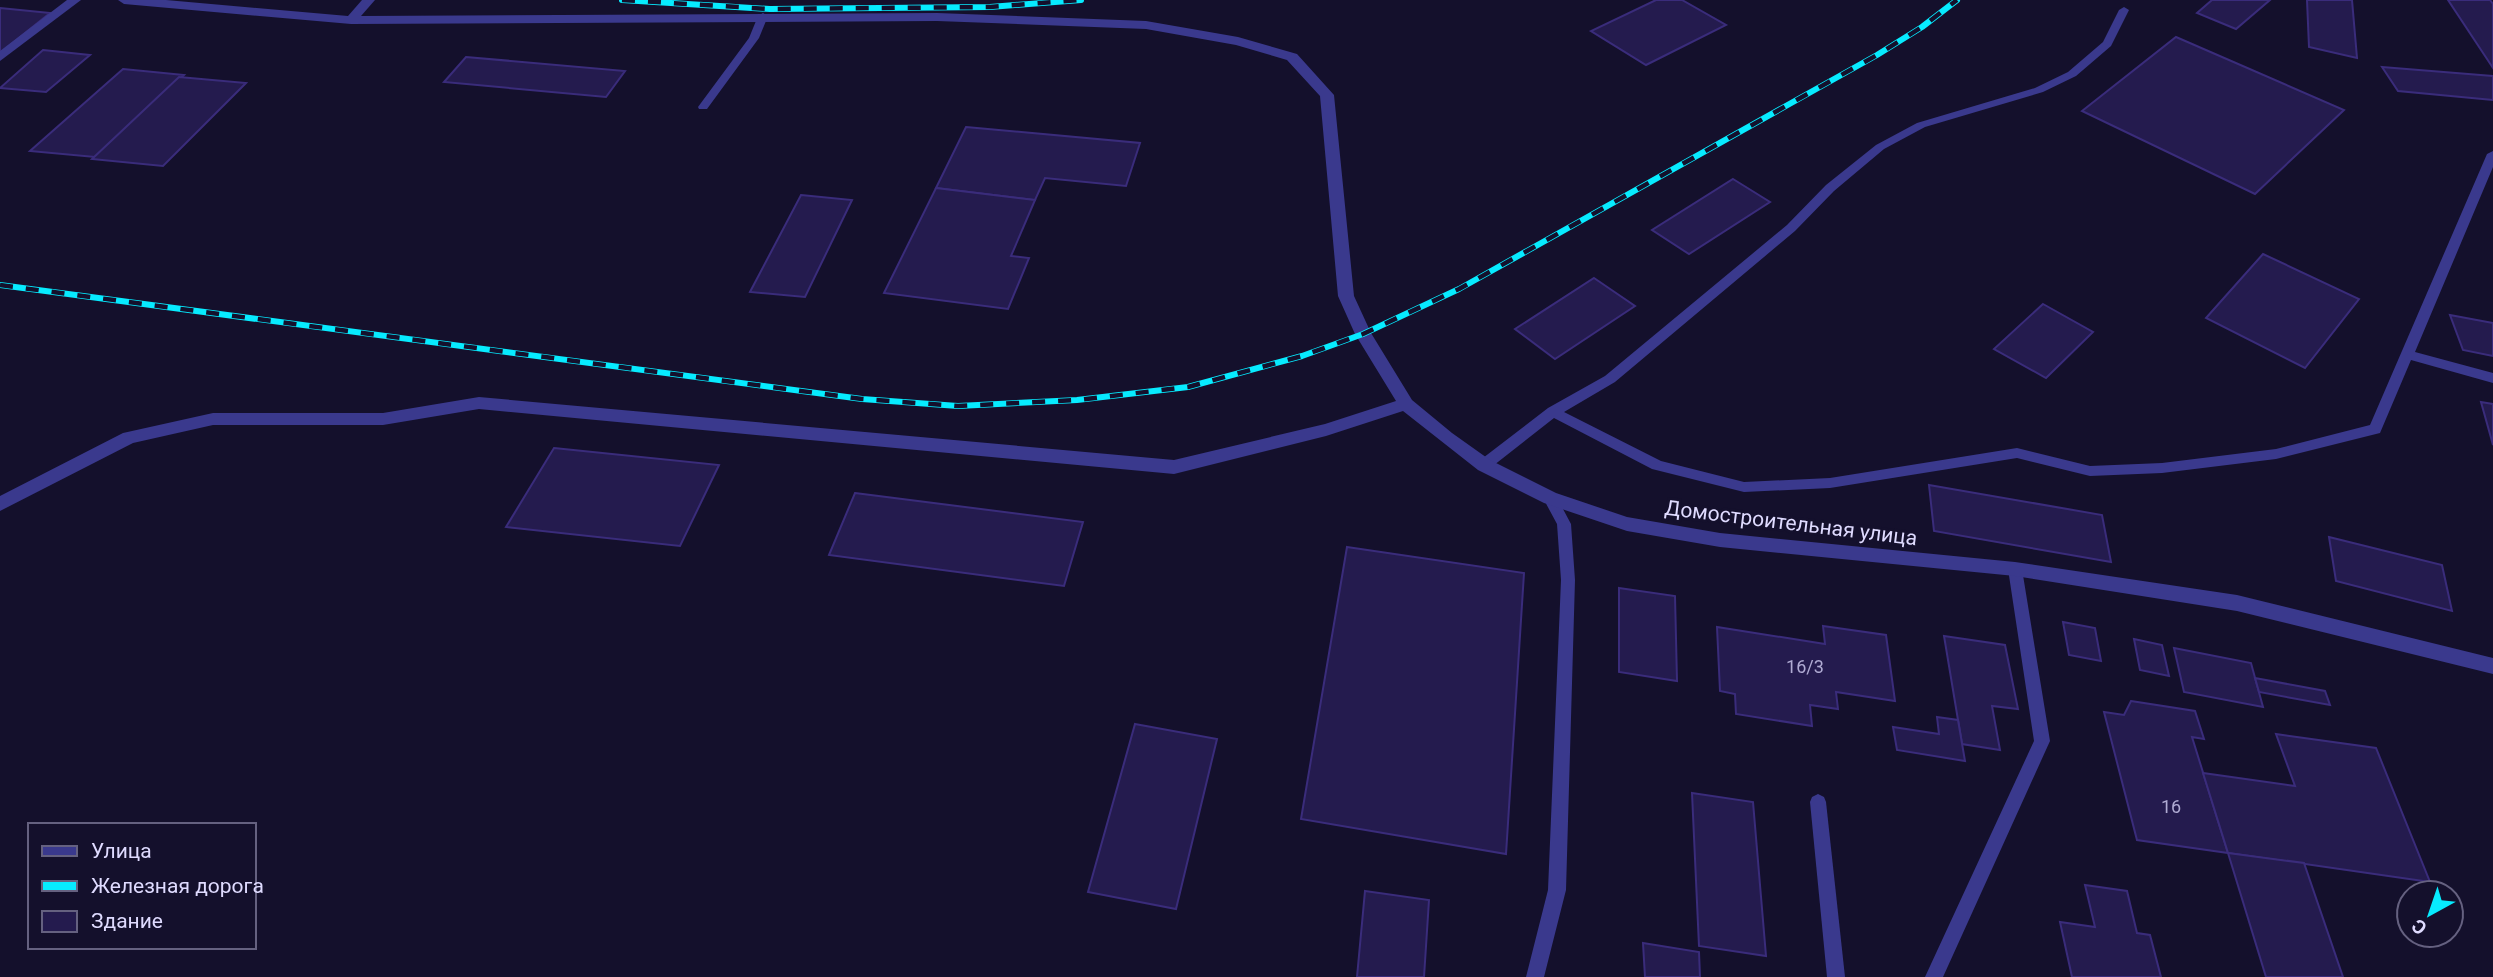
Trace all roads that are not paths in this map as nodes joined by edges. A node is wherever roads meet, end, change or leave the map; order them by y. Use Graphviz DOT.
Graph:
graph roads {
  1 [pos="75,0"];
  2 [pos="124,0"];
  3 [pos="369,0"];
  4 [pos="2124,10"];
  5 [pos="763,16"];
  6 [pos="351,20"];
  7 [pos="0,57"];
  8 [pos="703,107"];
  9 [pos="2493,154"];
  10 [pos="2407,354"];
  11 [pos="2493,379"];
  12 [pos="1406,404"];
  13 [pos="1553,412"];
  14 [pos="1484,465"];
  15 [pos="1549,498"];
  16 [pos="0,504"];
  17 [pos="2015,569"];
  18 [pos="2493,666"];
  19 [pos="1818,802"];
  20 [pos="1535,977"];
  21 [pos="1836,977"];
  22 [pos="1934,977"];
  1 -- 7 [label="street"];
  2 -- 6 [label="street, Домостроительная улица"];
  3 -- 6 [label="street"];
  4 -- 13 [label="lane"];
  5 -- 6 [label="street, Домостроительная улица"];
  5 -- 8 [label="lane"];
  5 -- 12 [label="street, Домостроительная улица"];
  9 -- 10 [label="lane"];
  10 -- 11 [label="lane"];
  10 -- 13 [label="lane"];
  12 -- 14 [label="street, Домостроительная улица"];
  12 -- 16 [label="street"];
  13 -- 14 [label="lane"];
  14 -- 15 [label="street, Домостроительная улица"];
  15 -- 17 [label="street, Домостроительная улица"];
  15 -- 20 [label="lane"];
  17 -- 18 [label="street, Домостроительная улица"];
  17 -- 22 [label="lane"];
  19 -- 21 [label="lane"];
}
